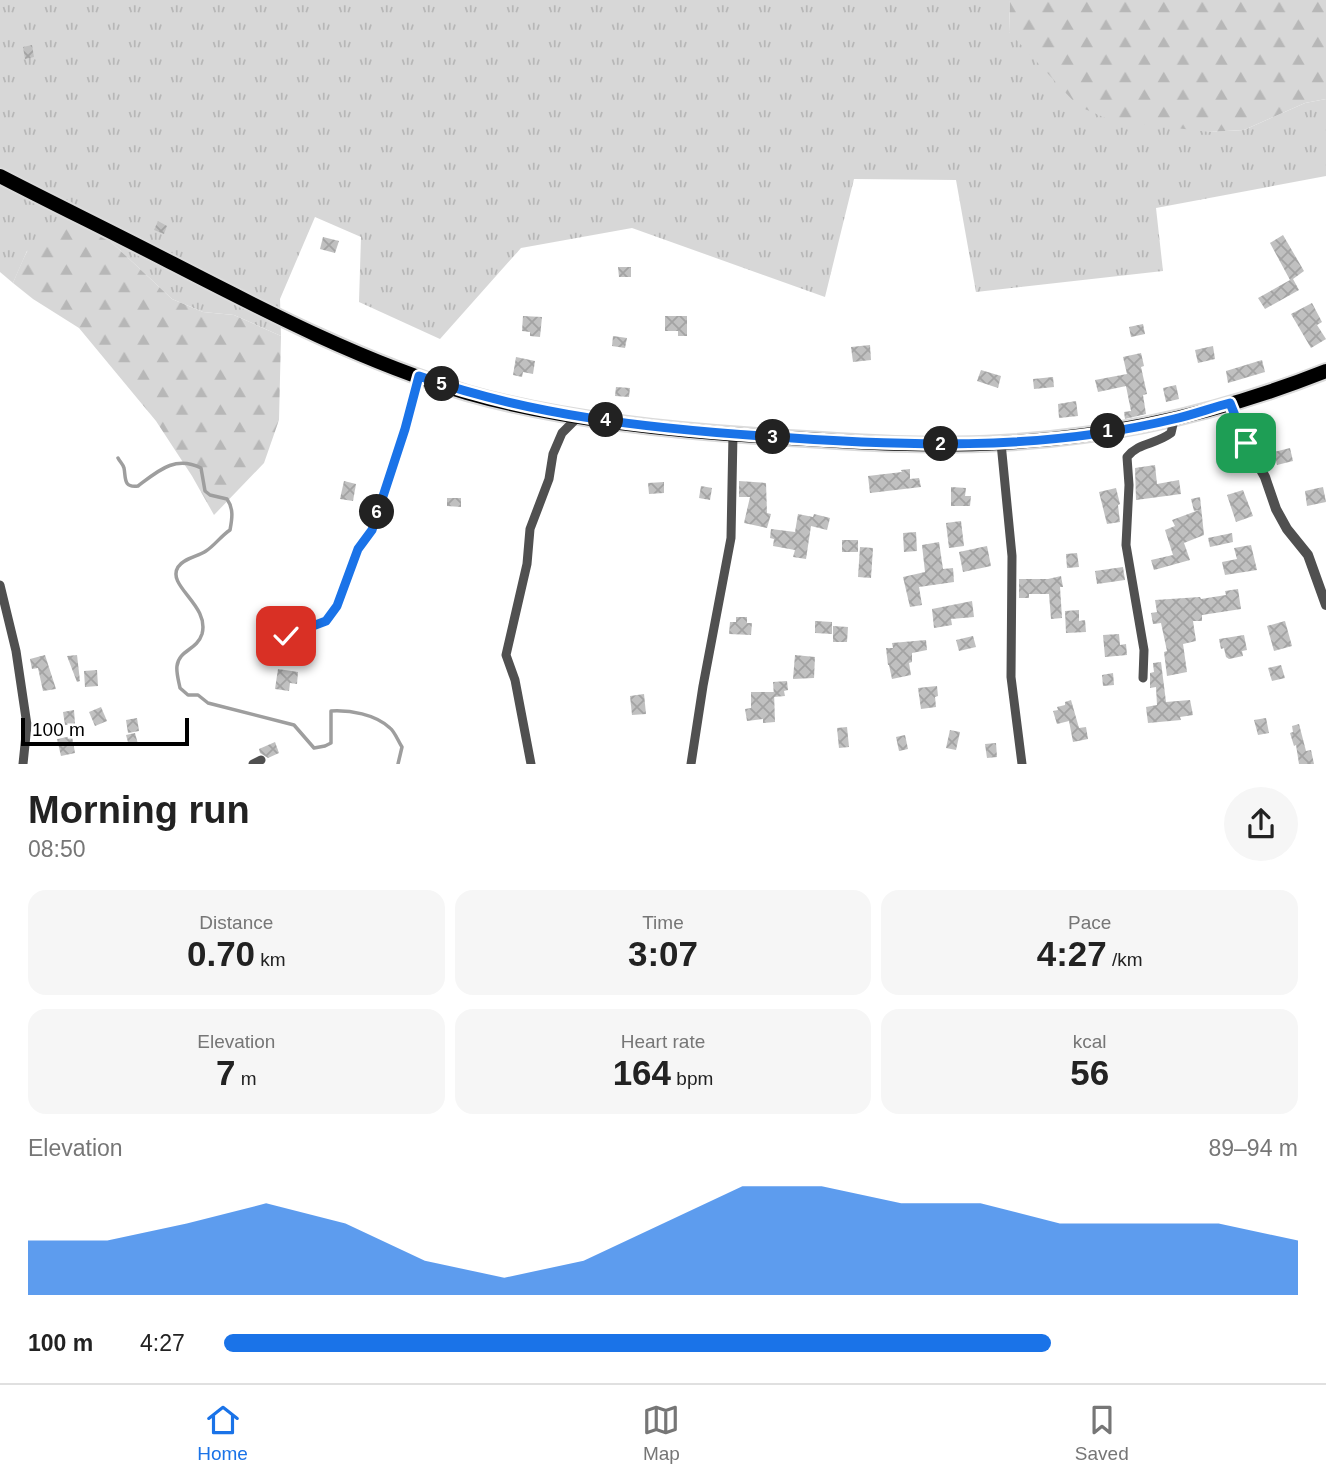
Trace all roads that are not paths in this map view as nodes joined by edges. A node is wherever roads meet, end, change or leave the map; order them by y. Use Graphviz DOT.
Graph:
graph roads {
  1 [pos="0,176"];
  2 [pos="1326,371"];
  3 [pos="419,376"];
  4 [pos="1230,403"];
  5 [pos="579,416"];
  6 [pos="1174,419"];
  7 [pos="733,434"];
  8 [pos="1000,443"];
  9 [pos="0,585"];
  10 [pos="1326,605"];
  11 [pos="286,636"];
  12 [pos="1143,678"];
  13 [pos="23,764"];
  14 [pos="531,764"];
  15 [pos="691,764"];
  16 [pos="1022,764"];
  1 -- 3 [label="main road"];
  2 -- 4 [label="main road"];
  3 -- 5 [label="main road"];
  3 -- 11 [label="street"];
  4 -- 6 [label="main road"];
  4 -- 10 [label="street"];
  5 -- 7 [label="main road"];
  5 -- 14 [label="street"];
  6 -- 8 [label="main road"];
  6 -- 12 [label="street"];
  7 -- 8 [label="main road"];
  7 -- 15 [label="street"];
  8 -- 16 [label="street"];
  9 -- 13 [label="street"];
}
